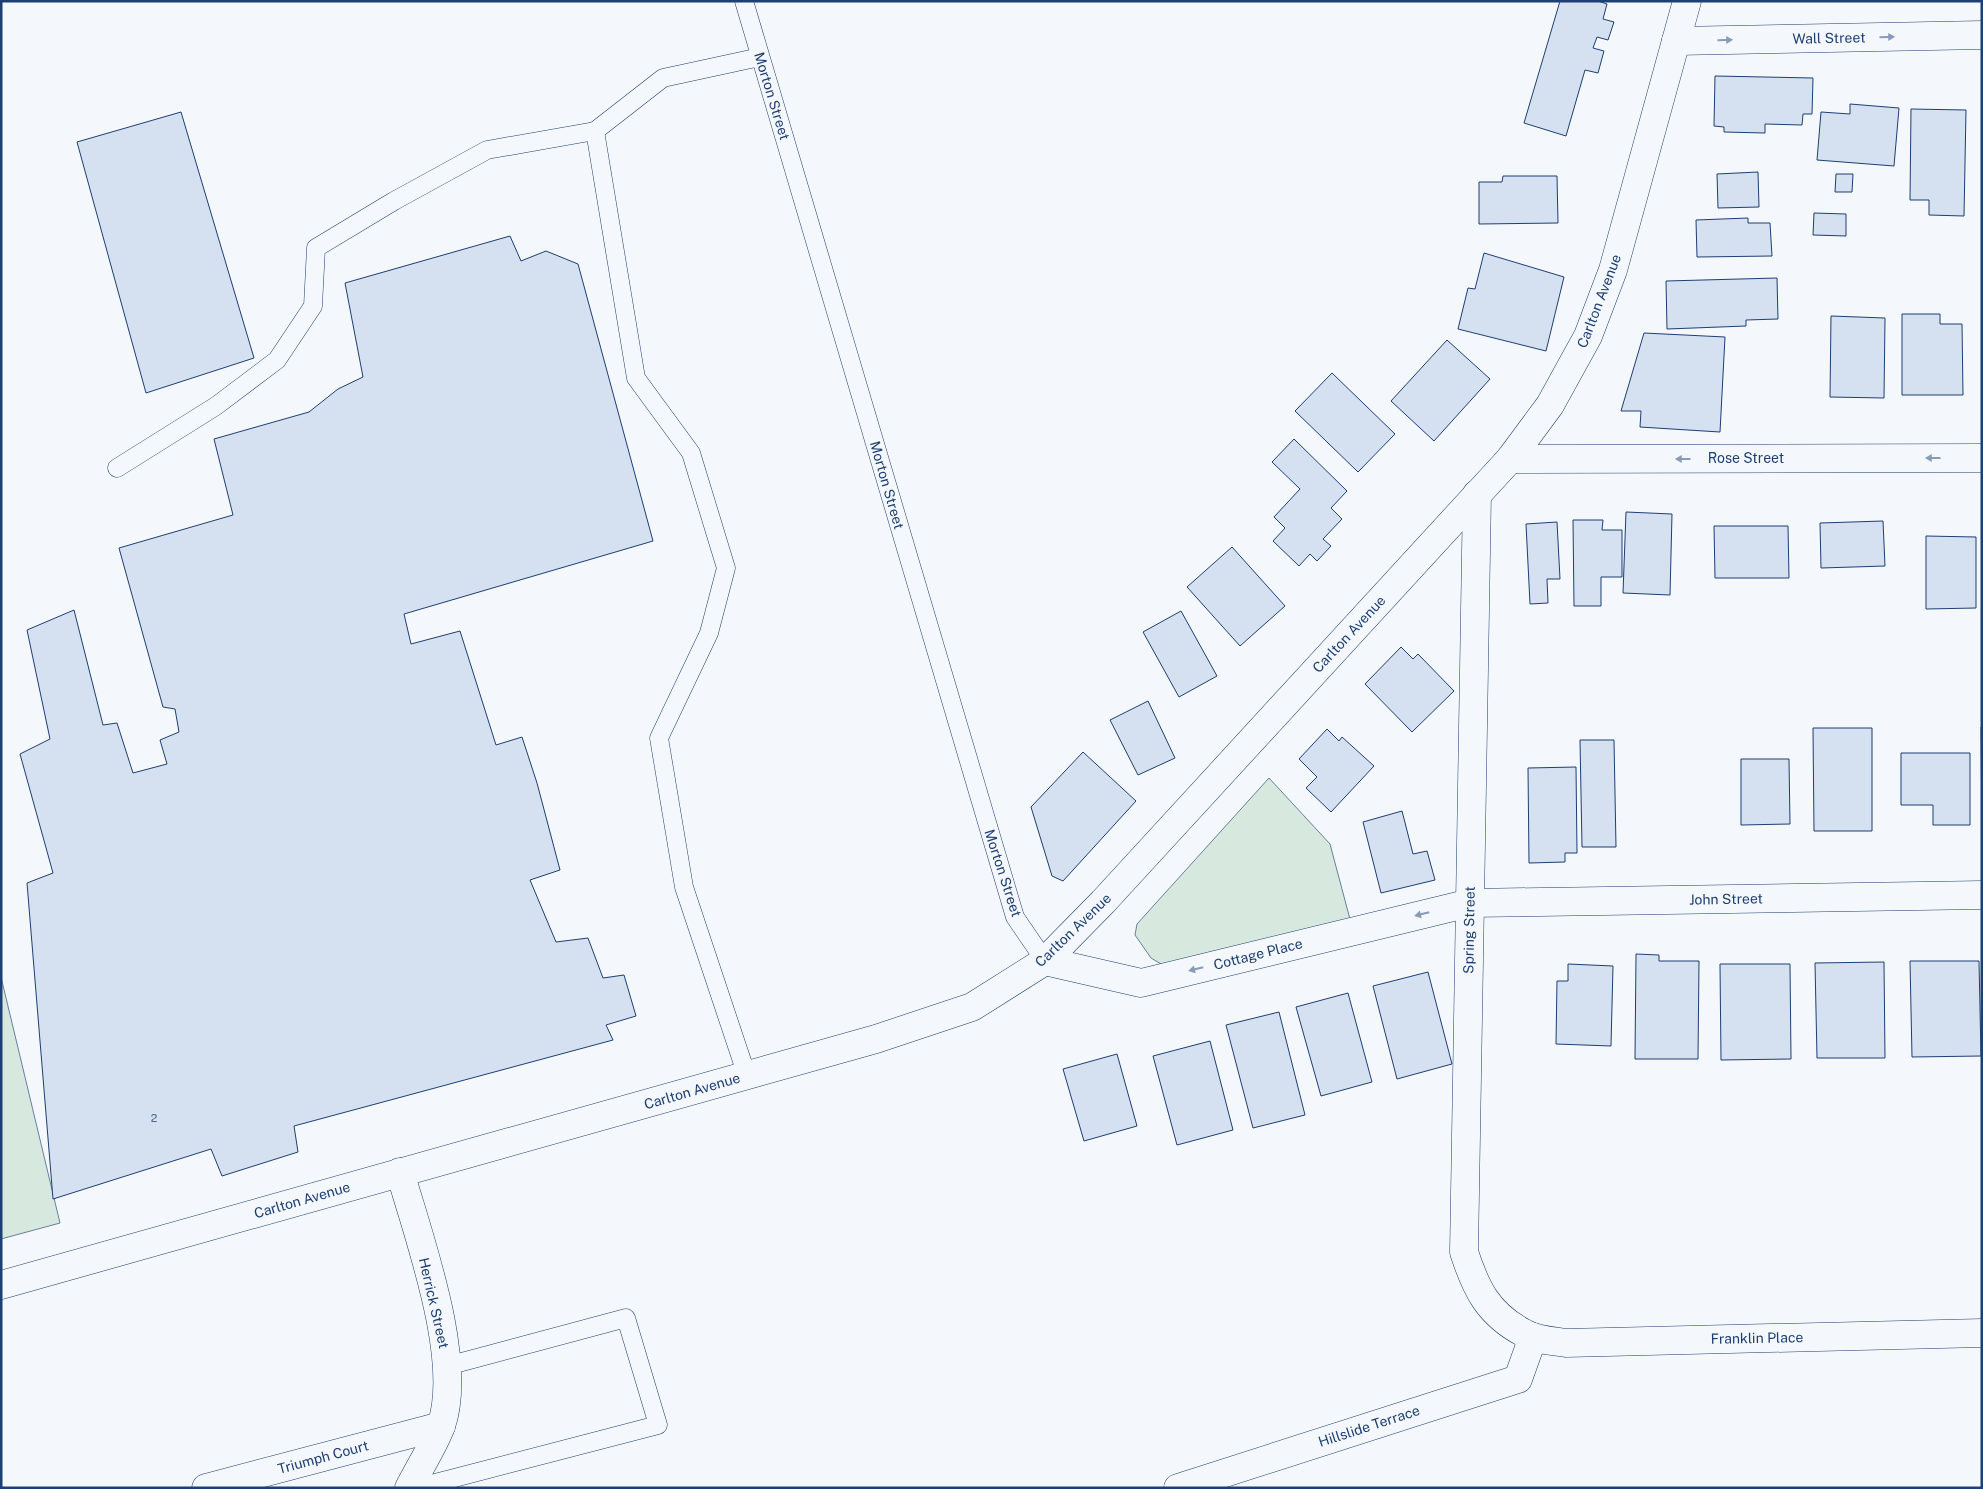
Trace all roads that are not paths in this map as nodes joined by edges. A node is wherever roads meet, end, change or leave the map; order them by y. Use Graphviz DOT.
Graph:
graph roads {
  1 [pos="744,1"];
  2 [pos="1687,1"];
  3 [pos="1982,35"];
  4 [pos="1676,41"];
  5 [pos="760,57"];
  6 [pos="595,131"];
  7 [pos="1982,458"];
  8 [pos="1510,459"];
  9 [pos="117,468"];
  10 [pos="1477,494"];
  11 [pos="1982,895"];
  12 [pos="1470,903"];
  13 [pos="1045,961"];
  14 [pos="747,1076"];
  15 [pos="400,1172"];
  16 [pos="1,1285"];
  17 [pos="1982,1333"];
  18 [pos="1533,1337"];
  19 [pos="447,1366"];
  20 [pos="441,1426"];
  21 [pos="206,1488"];
  22 [pos="409,1488"];
  23 [pos="416,1488"];
  24 [pos="1178,1488"];
  1 -- 5 [label="lane, Morton Street"];
  2 -- 4 [label="street, Carlton Avenue"];
  4 -- 3 [label="street, Wall Street, one-way"];
  4 -- 8 [label="street, Carlton Avenue"];
  5 -- 6 [label="lane"];
  5 -- 13 [label="lane, Morton Street"];
  6 -- 9 [label="lane"];
  6 -- 14 [label="lane"];
  7 -- 8 [label="street, Rose Street, one-way"];
  8 -- 10 [label="street, Carlton Avenue"];
  10 -- 12 [label="street, Spring Street"];
  10 -- 13 [label="street, Carlton Avenue"];
  11 -- 12 [label="street, John Street"];
  12 -- 13 [label="street, Cottage Place, one-way"];
  12 -- 18 [label="street, Spring Street"];
  13 -- 14 [label="street, Carlton Avenue"];
  14 -- 15 [label="street, Carlton Avenue"];
  15 -- 16 [label="street, Carlton Avenue"];
  15 -- 19 [label="street, Herrick Street"];
  17 -- 18 [label="street, Franklin Place"];
  18 -- 24 [label="street, Hillslide Terrace"];
  19 -- 20 [label="street, Herrick Street"];
  19 -- 23 [label="lane"];
  20 -- 21 [label="street, Triumph Court"];
  20 -- 22 [label="street, Herrick Street"];
}
